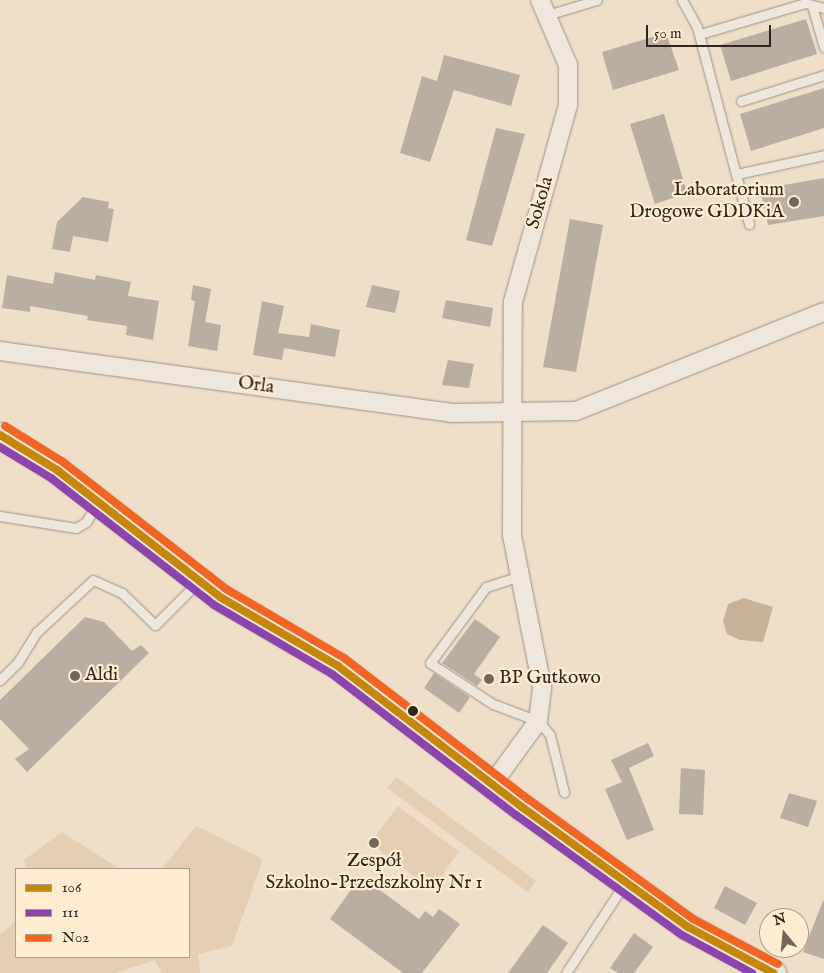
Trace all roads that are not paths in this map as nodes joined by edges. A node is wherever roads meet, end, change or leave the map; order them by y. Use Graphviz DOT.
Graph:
graph roads {
  1 [pos="597,0"];
  2 [pos="682,0"];
  3 [pos="812,6"];
  4 [pos="544,8"];
  5 [pos="824,8"];
  6 [pos="700,34"];
  7 [pos="824,47"];
  8 [pos="824,76"];
  9 [pos="741,101"];
  10 [pos="824,155"];
  11 [pos="737,174"];
  12 [pos="749,224"];
  13 [pos="824,312"];
  14 [pos="0,351"];
  15 [pos="513,411"];
  16 [pos="0,435"];
  17 [pos="98,503"];
  18 [pos="0,516"];
  19 [pos="520,576"];
  20 [pos="199,582"];
  21 [pos="0,680"];
  22 [pos="538,721"];
  23 [pos="493,783"];
  24 [pos="564,792"];
  25 [pos="626,882"];
  26 [pos="566,973"];
  27 [pos="773,973"];
  1 -- 4 [label="lane"];
  2 -- 6 [label="lane"];
  3 -- 5 [label="lane"];
  3 -- 6 [label="lane"];
  3 -- 7 [label="lane"];
  4 -- 15 [label="street, Sokola"];
  6 -- 11 [label="lane"];
  8 -- 9 [label="lane"];
  10 -- 11 [label="lane"];
  11 -- 12 [label="lane"];
  13 -- 15 [label="street"];
  14 -- 15 [label="street, Orla"];
  15 -- 19 [label="street, Sokola"];
  16 -- 17 [label="main road"];
  17 -- 18 [label="lane"];
  17 -- 20 [label="main road"];
  19 -- 22 [label="street, Sokola"];
  19 -- 22 [label="lane"];
  20 -- 21 [label="lane"];
  20 -- 23 [label="main road"];
  22 -- 23 [label="street, Sokola"];
  22 -- 24 [label="lane"];
  23 -- 25 [label="main road"];
  25 -- 26 [label="lane"];
  25 -- 27 [label="main road"];
}
